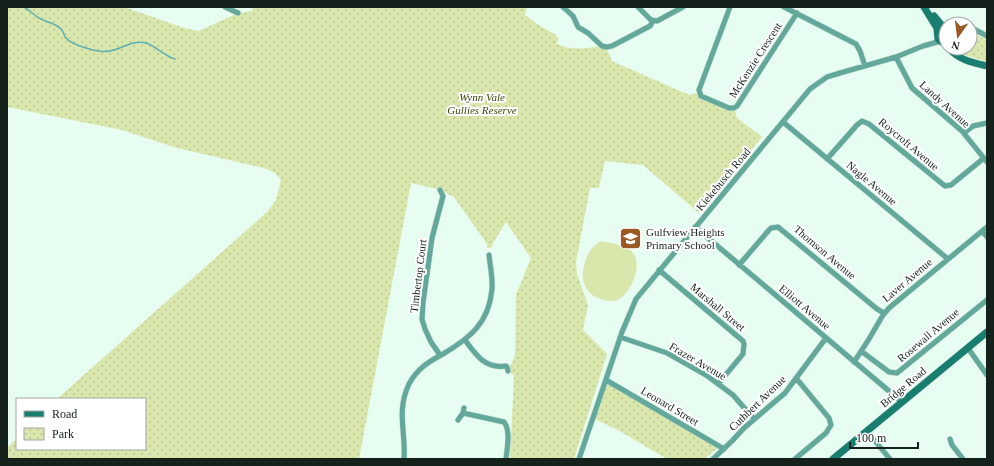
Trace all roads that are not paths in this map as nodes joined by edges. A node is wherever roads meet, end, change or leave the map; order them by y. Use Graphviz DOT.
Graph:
graph roads {
  1 [pos="225,7"];
  2 [pos="563,7"];
  3 [pos="638,7"];
  4 [pos="683,7"];
  5 [pos="730,7"];
  6 [pos="784,7"];
  7 [pos="924,7"];
  8 [pos="928,7"];
  9 [pos="238,13"];
  10 [pos="797,13"];
  11 [pos="938,20"];
  12 [pos="653,21"];
  13 [pos="938,30"];
  14 [pos="978,31"];
  15 [pos="987,36"];
  16 [pos="938,41"];
  17 [pos="959,56"];
  18 [pos="896,57"];
  19 [pos="963,58"];
  20 [pos="865,66"];
  21 [pos="987,66"];
  22 [pos="783,122"];
  23 [pos="987,123"];
  24 [pos="964,133"];
  25 [pos="828,159"];
  26 [pos="985,160"];
  27 [pos="440,190"];
  28 [pos="695,227"];
  29 [pos="987,227"];
  30 [pos="982,231"];
  31 [pos="987,237"];
  32 [pos="489,255"];
  33 [pos="948,259"];
  34 [pos="739,265"];
  35 [pos="659,270"];
  36 [pos="987,300"];
  37 [pos="884,313"];
  38 [pos="987,332"];
  39 [pos="620,337"];
  40 [pos="987,337"];
  41 [pos="826,338"];
  42 [pos="465,340"];
  43 [pos="968,350"];
  44 [pos="861,351"];
  45 [pos="440,355"];
  46 [pos="854,362"];
  47 [pos="508,371"];
  48 [pos="987,375"];
  49 [pos="796,378"];
  50 [pos="606,380"];
  51 [pos="718,384"];
  52 [pos="904,403"];
  53 [pos="754,419"];
  54 [pos="458,420"];
  55 [pos="868,433"];
  56 [pos="950,439"];
  57 [pos="724,449"];
  58 [pos="404,459"];
  59 [pos="506,459"];
  60 [pos="579,459"];
  61 [pos="712,459"];
  62 [pos="795,459"];
  63 [pos="833,459"];
  64 [pos="841,459"];
  65 [pos="890,459"];
  66 [pos="963,459"];
  1 -- 9 [label="street"];
  2 -- 12 [label="street"];
  3 -- 12 [label="street"];
  4 -- 12 [label="street"];
  5 -- 10 [label="street, McKenzie Crescent"];
  6 -- 10 [label="street"];
  7 -- 13 [label="main road"];
  8 -- 11 [label="main road"];
  10 -- 20 [label="street"];
  14 -- 15 [label="street"];
  16 -- 18 [label="street, Kiekebusch Road"];
  17 -- 19 [label="main road"];
  18 -- 20 [label="street, Kiekebusch Road"];
  18 -- 24 [label="street, Landy Avenue"];
  19 -- 21 [label="main road"];
  20 -- 22 [label="street, Kiekebusch Road"];
  22 -- 25 [label="street, Nagle Avenue"];
  22 -- 28 [label="street, Kiekebusch Road"];
  23 -- 24 [label="street"];
  24 -- 26 [label="street, Landy Avenue"];
  25 -- 26 [label="street, Roycroft Avenue"];
  25 -- 33 [label="street, Nagle Avenue"];
  27 -- 45 [label="street, Timbertop Court"];
  28 -- 34 [label="street, Elliott Avenue"];
  28 -- 35 [label="street, Kiekebusch Road"];
  29 -- 30 [label="street, Laver Avenue"];
  30 -- 31 [label="street"];
  30 -- 33 [label="street, Laver Avenue"];
  32 -- 42 [label="street"];
  33 -- 37 [label="street, Laver Avenue"];
  34 -- 37 [label="street, Thomson Avenue"];
  34 -- 41 [label="street, Elliott Avenue"];
  35 -- 39 [label="street, Kiekebusch Road"];
  35 -- 51 [label="street, Marshall Street"];
  36 -- 44 [label="street, Rosewall Avenue"];
  37 -- 44 [label="street, Laver Avenue"];
  38 -- 43 [label="main road, Bridge Road"];
  39 -- 50 [label="street, Kiekebusch Road"];
  39 -- 51 [label="street, Frazer Avenue"];
  40 -- 43 [label="main road, Bridge Road"];
  41 -- 46 [label="street, Elliott Avenue"];
  41 -- 49 [label="street, Cuthbert Avenue"];
  42 -- 45 [label="street"];
  42 -- 47 [label="street"];
  43 -- 48 [label="street"];
  43 -- 52 [label="main road, Bridge Road"];
  44 -- 46 [label="street, Laver Avenue"];
  45 -- 58 [label="street"];
  46 -- 52 [label="street, Elliott Avenue"];
  49 -- 53 [label="street, Cuthbert Avenue"];
  49 -- 62 [label="street"];
  50 -- 57 [label="street, Leonard Street"];
  50 -- 60 [label="street, Kiekebusch Road"];
  51 -- 53 [label="street, Frazer Avenue"];
  52 -- 55 [label="main road, Bridge Road"];
  53 -- 57 [label="street, Cuthbert Avenue"];
  54 -- 59 [label="street"];
  55 -- 63 [label="main road, Bridge Road"];
  55 -- 64 [label="main road, Bridge Road"];
  55 -- 65 [label="street"];
  56 -- 66 [label="street"];
  57 -- 61 [label="street, Cuthbert Avenue"];
}
